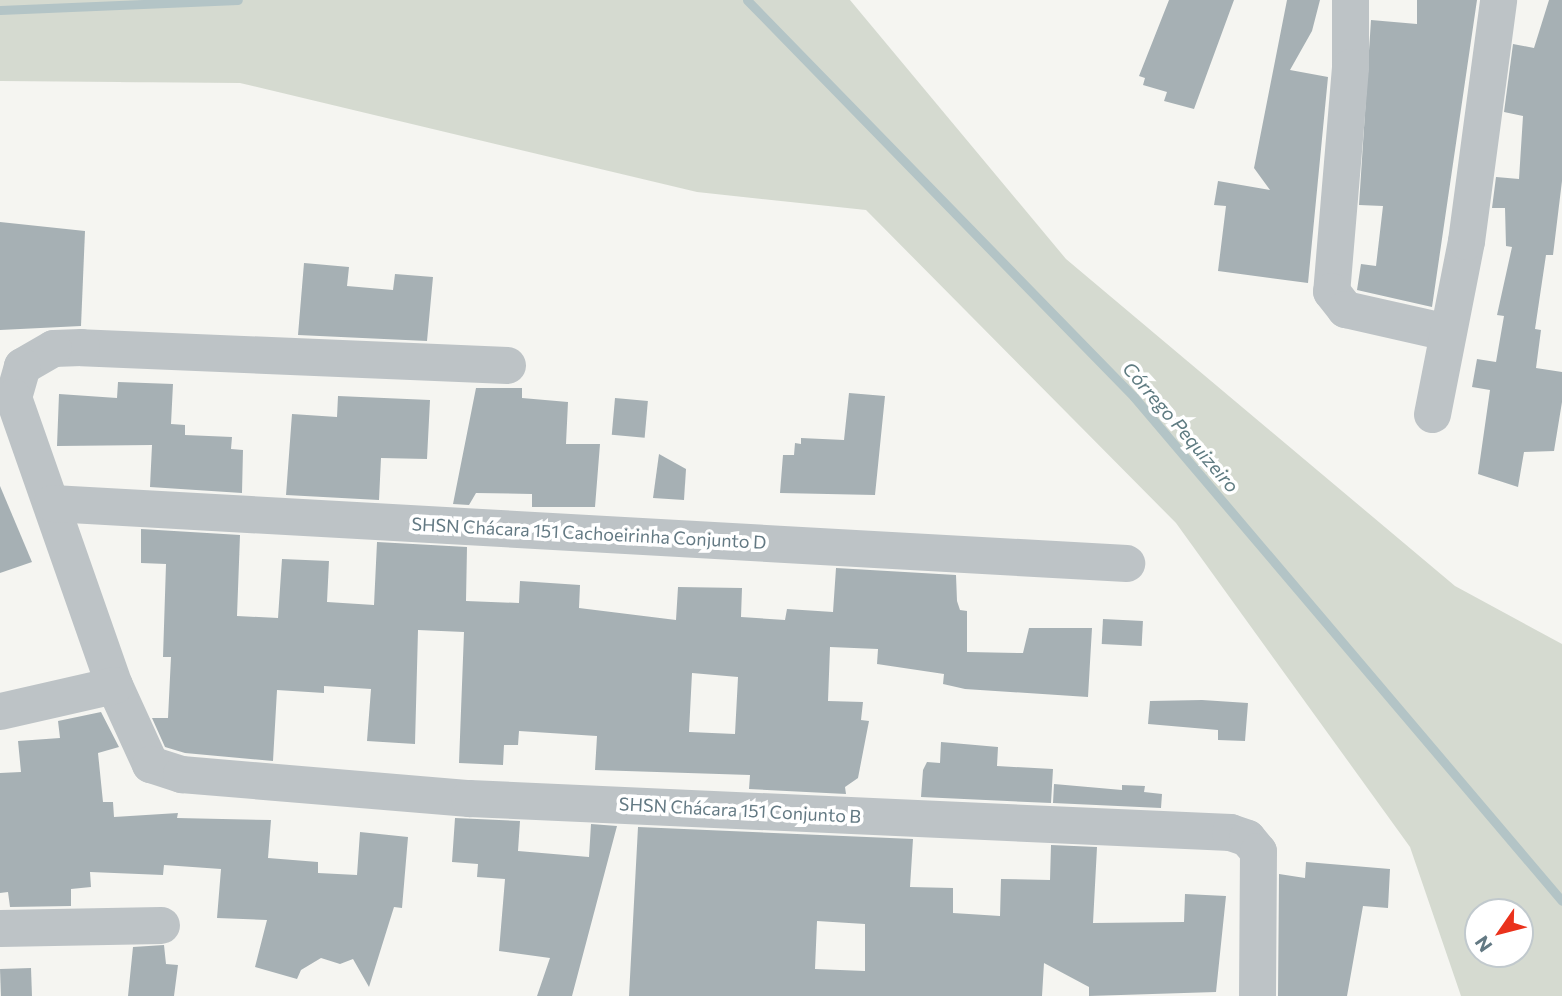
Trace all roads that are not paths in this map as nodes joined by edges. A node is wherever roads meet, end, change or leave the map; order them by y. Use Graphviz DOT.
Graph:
graph roads {
  1 [pos="1350,0"];
  2 [pos="1499,0"];
  3 [pos="1447,332"];
  4 [pos="507,365"];
  5 [pos="1432,414"];
  6 [pos="52,503"];
  7 [pos="1126,563"];
  8 [pos="114,685"];
  9 [pos="0,711"];
  10 [pos="161,925"];
  11 [pos="0,928"];
  12 [pos="1257,996"];
  1 -- 3 [label="street"];
  2 -- 3 [label="street"];
  3 -- 5 [label="street"];
  4 -- 6 [label="street"];
  6 -- 7 [label="street, SHSN Chácara 151 Cachoeirinha Conjunto D"];
  6 -- 8 [label="street"];
  8 -- 9 [label="street"];
  8 -- 12 [label="street, SHSN Chácara 151 Conjunto B"];
  10 -- 11 [label="street"];
}
